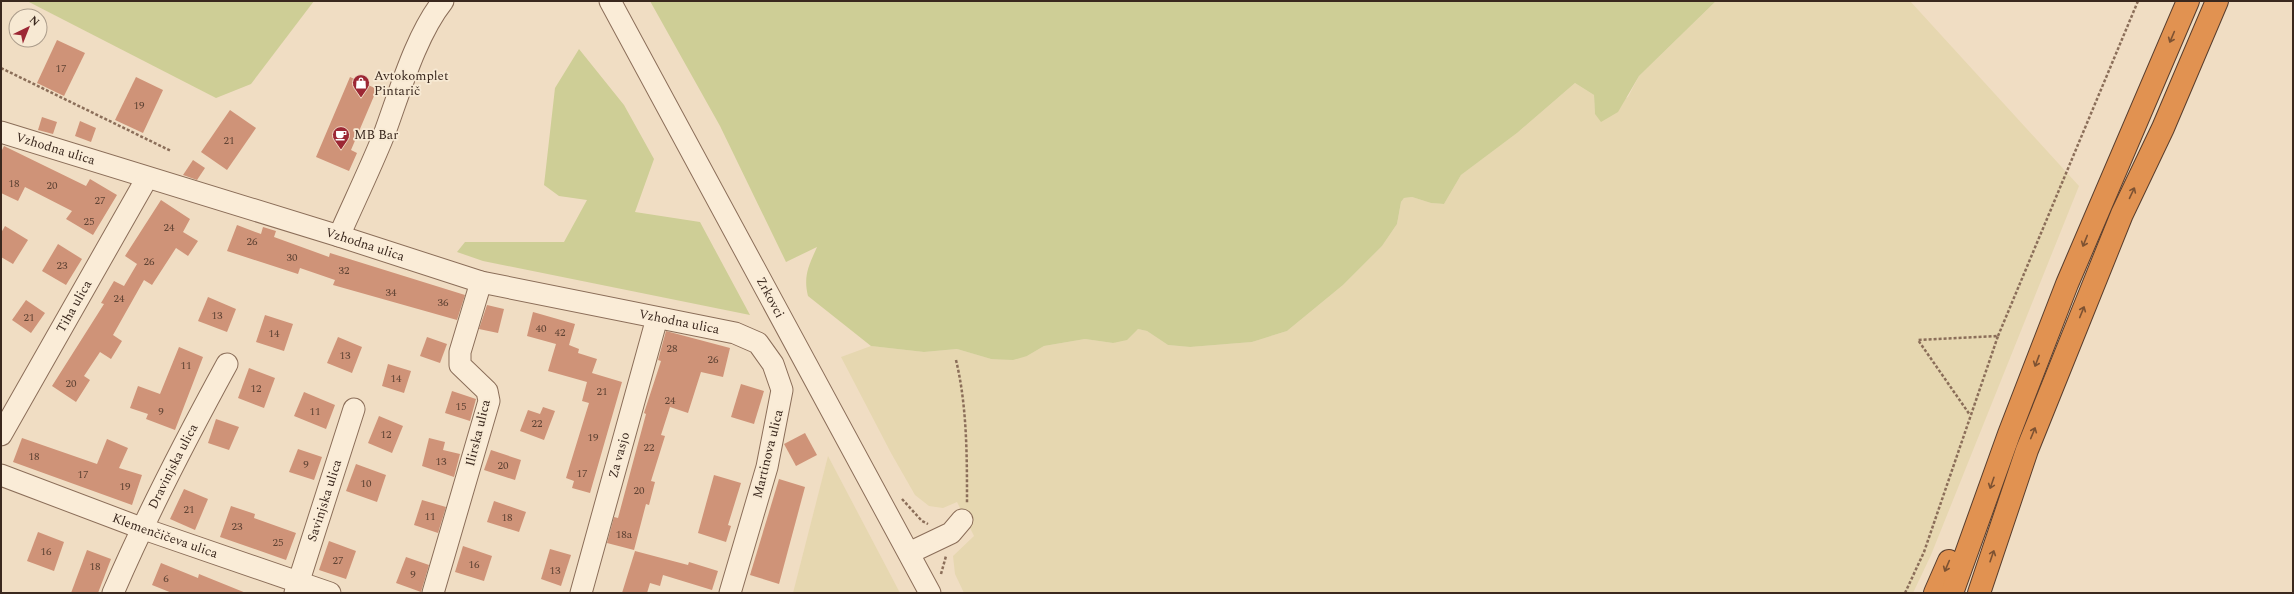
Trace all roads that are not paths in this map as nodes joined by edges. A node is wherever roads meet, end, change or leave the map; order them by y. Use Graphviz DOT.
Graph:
graph roads {
  1 [pos="610,1"];
  2 [pos="2188,1"];
  3 [pos="2217,1"];
  4 [pos="436,3"];
  5 [pos="1,132"];
  6 [pos="147,178"];
  7 [pos="339,236"];
  8 [pos="481,282"];
  9 [pos="657,318"];
  10 [pos="735,333"];
  11 [pos="227,364"];
  12 [pos="354,409"];
  13 [pos="1,435"];
  14 [pos="1,475"];
  15 [pos="962,520"];
  16 [pos="1978,526"];
  17 [pos="141,528"];
  18 [pos="909,553"];
  19 [pos="935,586"];
  20 [pos="297,588"];
  21 [pos="113,593"];
  22 [pos="330,593"];
  23 [pos="433,593"];
  24 [pos="580,593"];
  25 [pos="730,593"];
  26 [pos="1935,593"];
  27 [pos="1952,593"];
  28 [pos="1979,593"];
  1 -- 18 [label="street, Zrkovci"];
  2 -- 16 [label="highway, one-way"];
  28 -- 3 [label="highway, one-way"];
  4 -- 7 [label="street"];
  5 -- 6 [label="street, Vzhodna ulica"];
  6 -- 7 [label="street, Vzhodna ulica"];
  6 -- 13 [label="street, Tiha ulica"];
  7 -- 8 [label="street, Vzhodna ulica"];
  8 -- 9 [label="street, Vzhodna ulica"];
  8 -- 23 [label="street, Ilirska ulica"];
  9 -- 10 [label="street, Vzhodna ulica"];
  9 -- 24 [label="street, Za vasjo"];
  10 -- 25 [label="street, Martinova ulica"];
  11 -- 17 [label="street, Dravinjska ulica"];
  12 -- 20 [label="street, Savinjska ulica"];
  14 -- 17 [label="street, Klemenčičeva ulica"];
  15 -- 18 [label="street"];
  16 -- 26 [label="highway, one-way"];
  16 -- 27 [label="highway"];
  17 -- 20 [label="street, Klemenčičeva ulica"];
  17 -- 21 [label="street, Dravinjska ulica"];
  18 -- 19 [label="street, Zrkovci"];
  20 -- 22 [label="street, Klemenčičeva ulica"];
}
